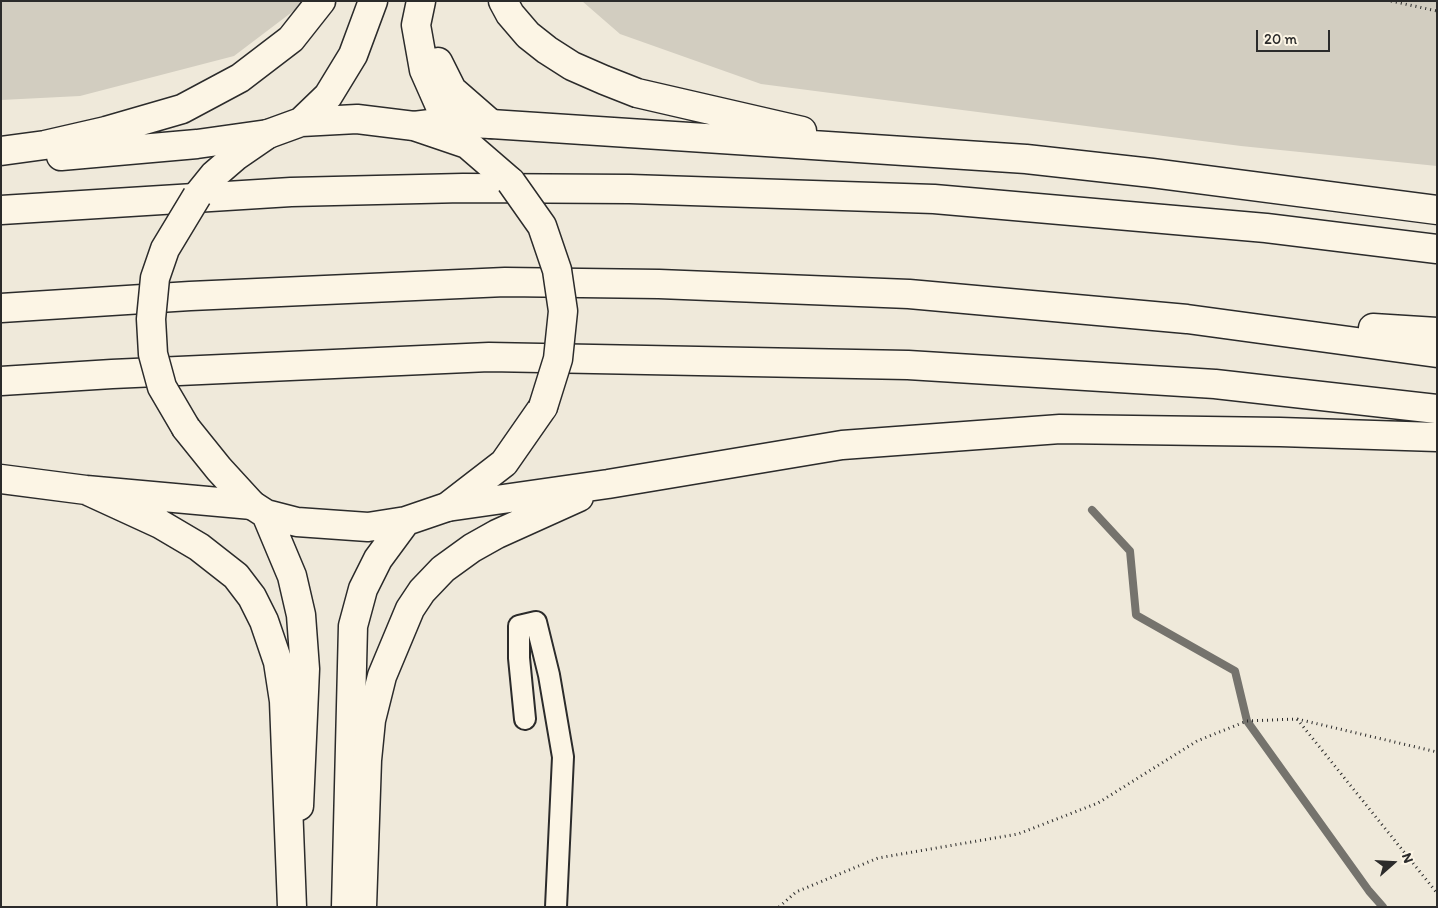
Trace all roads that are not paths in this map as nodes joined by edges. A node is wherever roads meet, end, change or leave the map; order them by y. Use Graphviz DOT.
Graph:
graph roads {
  1 [pos="321,1"];
  2 [pos="373,1"];
  3 [pos="421,1"];
  4 [pos="425,1"];
  5 [pos="503,1"];
  6 [pos="301,122"];
  7 [pos="446,122"];
  8 [pos="491,124"];
  9 [pos="414,126"];
  10 [pos="268,134"];
  11 [pos="467,144"];
  12 [pos="874,148"];
  13 [pos="1,150"];
  14 [pos="1,158"];
  15 [pos="1,210"];
  16 [pos="1437,210"];
  17 [pos="1437,249"];
  18 [pos="1,308"];
  19 [pos="1186,319"];
  20 [pos="1437,332"];
  21 [pos="1437,353"];
  22 [pos="1,381"];
  23 [pos="1437,409"];
  24 [pos="1437,437"];
  25 [pos="1,479"];
  26 [pos="608,484"];
  27 [pos="86,490"];
  28 [pos="447,507"];
  29 [pos="259,509"];
  30 [pos="406,522"];
  31 [pos="525,719"];
  32 [pos="293,907"];
  33 [pos="346,907"];
  34 [pos="362,907"];
  35 [pos="556,907"];
  1 -- 13 [label="main road"];
  2 -- 6 [label="main road"];
  3 -- 7 [label="main road"];
  4 -- 8 [label="main road"];
  5 -- 12 [label="main road"];
  6 -- 9 [label="main road"];
  6 -- 10 [label="main road"];
  7 -- 8 [label="main road"];
  7 -- 9 [label="main road"];
  7 -- 11 [label="main road"];
  8 -- 12 [label="main road"];
  9 -- 11 [label="main road"];
  10 -- 14 [label="main road"];
  10 -- 29 [label="main road, bridge"];
  11 -- 28 [label="main road, bridge"];
  12 -- 16 [label="main road"];
  15 -- 17 [label="main road"];
  18 -- 19 [label="main road"];
  19 -- 20 [label="main road"];
  19 -- 21 [label="main road"];
  22 -- 23 [label="main road"];
  24 -- 26 [label="main road"];
  25 -- 27 [label="main road"];
  26 -- 28 [label="main road"];
  26 -- 34 [label="main road"];
  27 -- 29 [label="main road"];
  27 -- 32 [label="main road"];
  28 -- 30 [label="main road"];
  29 -- 30 [label="main road"];
  29 -- 32 [label="main road"];
  30 -- 33 [label="main road"];
  31 -- 35 [label="street"];
}
